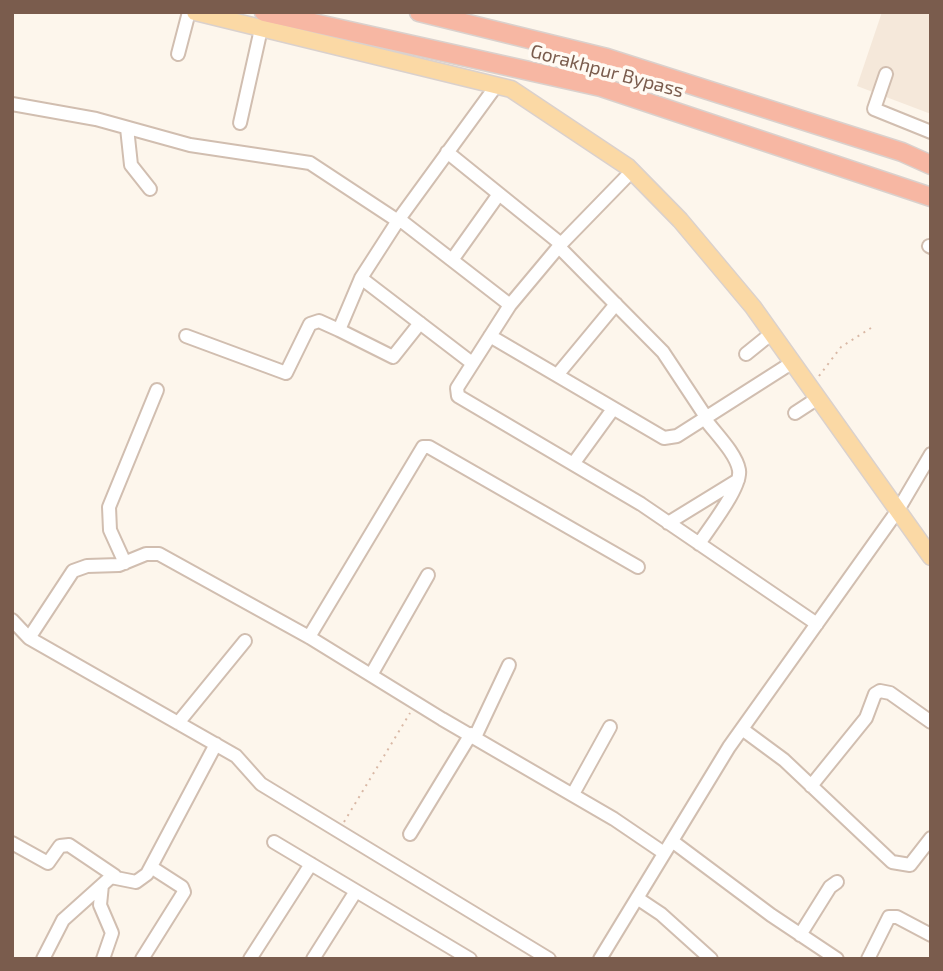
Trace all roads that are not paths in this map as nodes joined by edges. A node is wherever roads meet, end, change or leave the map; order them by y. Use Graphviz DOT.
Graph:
graph roads {
  1 [pos="189,12"];
  2 [pos="195,12"];
  3 [pos="419,12"];
  4 [pos="263,21"];
  5 [pos="178,54"];
  6 [pos="886,74"];
  7 [pos="496,86"];
  8 [pos="12,104"];
  9 [pos="240,123"];
  10 [pos="127,128"];
  11 [pos="931,132"];
  12 [pos="447,152"];
  13 [pos="931,165"];
  14 [pos="632,171"];
  15 [pos="150,189"];
  16 [pos="499,194"];
  17 [pos="931,197"];
  18 [pos="399,220"];
  19 [pos="560,246"];
  20 [pos="452,260"];
  21 [pos="361,278"];
  22 [pos="616,304"];
  23 [pos="510,305"];
  24 [pos="419,323"];
  25 [pos="339,330"];
  26 [pos="772,334"];
  27 [pos="186,336"];
  28 [pos="490,336"];
  29 [pos="746,354"];
  30 [pos="793,362"];
  31 [pos="472,363"];
  32 [pos="558,374"];
  33 [pos="157,390"];
  34 [pos="814,392"];
  35 [pos="613,409"];
  36 [pos="795,413"];
  37 [pos="706,418"];
  38 [pos="931,454"];
  39 [pos="573,464"];
  40 [pos="738,480"];
  41 [pos="898,509"];
  42 [pos="668,523"];
  43 [pos="699,544"];
  44 [pos="931,557"];
  45 [pos="125,563"];
  46 [pos="638,567"];
  47 [pos="428,575"];
  48 [pos="12,620"];
  49 [pos="817,624"];
  50 [pos="309,637"];
  51 [pos="29,638"];
  52 [pos="245,640"];
  53 [pos="509,665"];
  54 [pos="371,675"];
  55 [pos="931,722"];
  56 [pos="178,723"];
  57 [pos="610,727"];
  58 [pos="742,729"];
  59 [pos="473,736"];
  60 [pos="216,744"];
  61 [pos="811,786"];
  62 [pos="573,794"];
  63 [pos="410,834"];
  64 [pos="931,838"];
  65 [pos="672,841"];
  66 [pos="274,842"];
  67 [pos="12,843"];
  68 [pos="664,853"];
  69 [pos="311,864"];
  70 [pos="151,867"];
  71 [pos="115,876"];
  72 [pos="837,882"];
  73 [pos="102,885"];
  74 [pos="356,891"];
  75 [pos="637,898"];
  76 [pos="800,934"];
  77 [pos="931,934"];
  78 [pos="43,959"];
  79 [pos="103,959"];
  80 [pos="142,959"];
  81 [pos="250,959"];
  82 [pos="313,959"];
  83 [pos="470,959"];
  84 [pos="549,959"];
  85 [pos="600,959"];
  86 [pos="711,959"];
  87 [pos="837,959"];
  88 [pos="867,959"];
  1 -- 5 [label="street"];
  2 -- 4 [label="main road"];
  3 -- 13 [label="highway"];
  4 -- 7 [label="main road"];
  4 -- 9 [label="street"];
  4 -- 17 [label="highway, Gorakhpur Bypass"];
  6 -- 11 [label="street"];
  7 -- 12 [label="street"];
  7 -- 14 [label="main road"];
  8 -- 10 [label="street"];
  10 -- 15 [label="street"];
  10 -- 18 [label="street"];
  12 -- 16 [label="street"];
  12 -- 18 [label="street"];
  14 -- 19 [label="street"];
  14 -- 26 [label="main road"];
  16 -- 19 [label="street"];
  16 -- 20 [label="street"];
  18 -- 20 [label="street"];
  18 -- 21 [label="street"];
  19 -- 22 [label="street"];
  19 -- 23 [label="street"];
  20 -- 23 [label="street"];
  21 -- 24 [label="street"];
  21 -- 25 [label="street"];
  22 -- 32 [label="street"];
  22 -- 37 [label="street"];
  23 -- 28 [label="street"];
  24 -- 25 [label="street"];
  24 -- 31 [label="street"];
  25 -- 27 [label="street"];
  26 -- 29 [label="street"];
  26 -- 30 [label="main road"];
  28 -- 31 [label="street"];
  28 -- 32 [label="street"];
  30 -- 34 [label="main road"];
  30 -- 37 [label="street"];
  31 -- 39 [label="street"];
  32 -- 35 [label="street"];
  33 -- 45 [label="street"];
  34 -- 36 [label="street"];
  34 -- 41 [label="main road"];
  35 -- 37 [label="street"];
  35 -- 39 [label="street"];
  37 -- 40 [label="street"];
  38 -- 41 [label="street"];
  39 -- 42 [label="street"];
  40 -- 42 [label="street"];
  40 -- 43 [label="street"];
  41 -- 44 [label="main road"];
  41 -- 49 [label="street"];
  42 -- 43 [label="street"];
  43 -- 49 [label="street"];
  45 -- 50 [label="street"];
  45 -- 51 [label="street"];
  46 -- 50 [label="street"];
  47 -- 54 [label="street"];
  48 -- 51 [label="street"];
  49 -- 58 [label="street"];
  50 -- 54 [label="street"];
  51 -- 56 [label="street"];
  52 -- 56 [label="street"];
  53 -- 59 [label="street"];
  54 -- 59 [label="street"];
  55 -- 61 [label="street"];
  56 -- 60 [label="street"];
  57 -- 62 [label="street"];
  58 -- 61 [label="street"];
  58 -- 65 [label="street"];
  59 -- 62 [label="street"];
  59 -- 63 [label="street"];
  60 -- 70 [label="street"];
  60 -- 84 [label="street"];
  61 -- 64 [label="street"];
  62 -- 68 [label="street"];
  65 -- 68 [label="street"];
  65 -- 76 [label="street"];
  66 -- 69 [label="street"];
  67 -- 71 [label="street"];
  68 -- 75 [label="street"];
  69 -- 74 [label="street"];
  69 -- 81 [label="street"];
  70 -- 71 [label="street"];
  70 -- 80 [label="street"];
  71 -- 73 [label="street"];
  72 -- 76 [label="street"];
  73 -- 78 [label="street"];
  73 -- 79 [label="street"];
  74 -- 82 [label="street"];
  74 -- 83 [label="street"];
  75 -- 85 [label="street"];
  75 -- 86 [label="street"];
  76 -- 87 [label="street"];
  77 -- 88 [label="street"];
}
